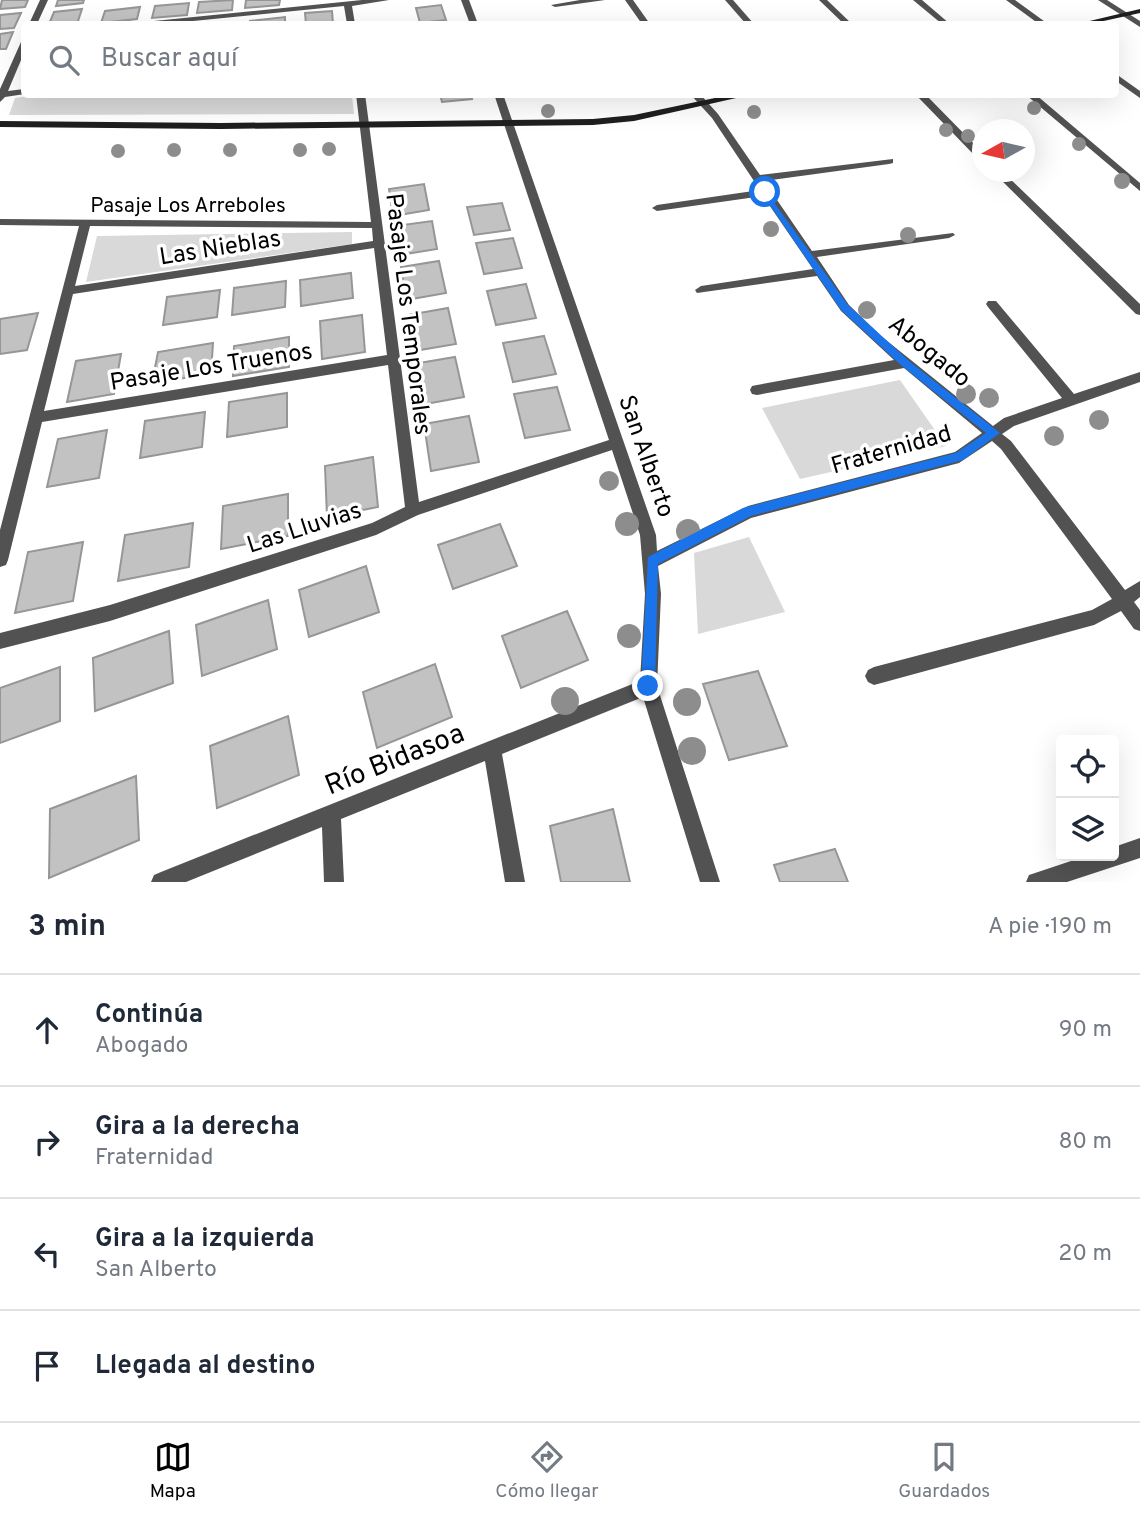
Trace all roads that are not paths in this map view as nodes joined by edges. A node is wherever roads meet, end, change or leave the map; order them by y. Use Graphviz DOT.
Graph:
graph roads {
  1 [pos="44,0"];
  2 [pos="385,0"];
  3 [pos="465,0"];
  4 [pos="601,0"];
  5 [pos="629,0"];
  6 [pos="729,0"];
  7 [pos="823,0"];
  8 [pos="916,0"];
  9 [pos="1010,0"];
  10 [pos="1102,0"];
  11 [pos="348,4"];
  12 [pos="555,5"];
  13 [pos="1140,11"];
  14 [pos="1125,15"];
  15 [pos="34,21"];
  16 [pos="175,21"];
  17 [pos="351,21"];
  18 [pos="473,21"];
  19 [pos="644,21"];
  20 [pos="747,21"];
  21 [pos="845,21"];
  22 [pos="942,21"];
  23 [pos="1040,21"];
  24 [pos="1095,21"];
  25 [pos="1140,25"];
  26 [pos="21,51"];
  27 [pos="1119,80"];
  28 [pos="21,93"];
  29 [pos="1140,95"];
  30 [pos="1,97"];
  31 [pos="360,98"];
  32 [pos="499,98"];
  33 [pos="698,98"];
  34 [pos="732,98"];
  35 [pos="923,98"];
  36 [pos="1034,98"];
  37 [pos="704,104"];
  38 [pos="507,122"];
  39 [pos="0,124"];
  40 [pos="363,124"];
  41 [pos="972,147"];
  42 [pos="889,161"];
  43 [pos="757,179"];
  44 [pos="1008,182"];
  45 [pos="1140,188"];
  46 [pos="765,192"];
  47 [pos="657,208"];
  48 [pos="0,222"];
  49 [pos="85,223"];
  50 [pos="376,225"];
  51 [pos="949,235"];
  52 [pos="379,244"];
  53 [pos="807,255"];
  54 [pos="818,272"];
  55 [pos="701,290"];
  56 [pos="68,291"];
  57 [pos="992,304"];
  58 [pos="1140,311"];
  59 [pos="393,359"];
  60 [pos="906,363"];
  61 [pos="1140,377"];
  62 [pos="757,390"];
  63 [pos="1072,401"];
  64 [pos="36,418"];
  65 [pos="995,433"];
  66 [pos="617,443"];
  67 [pos="413,510"];
  68 [pos="0,560"];
  69 [pos="652,561"];
  70 [pos="1140,588"];
  71 [pos="1123,600"];
  72 [pos="1140,623"];
  73 [pos="0,641"];
  74 [pos="874,676"];
  75 [pos="648,686"];
  76 [pos="492,749"];
  77 [pos="331,814"];
  78 [pos="1140,848"];
  79 [pos="165,881"];
  80 [pos="334,882"];
  81 [pos="515,882"];
  82 [pos="710,882"];
  83 [pos="1036,882"];
  1 -- 15 [label="street"];
  2 -- 11 [label="street"];
  3 -- 18 [label="street"];
  4 -- 12 [label="street"];
  5 -- 19 [label="street"];
  6 -- 20 [label="street"];
  7 -- 21 [label="street"];
  8 -- 22 [label="street"];
  9 -- 23 [label="street"];
  10 -- 14 [label="street"];
  11 -- 16 [label="street"];
  11 -- 17 [label="street"];
  13 -- 14 [label="main road"];
  14 -- 24 [label="main road"];
  14 -- 25 [label="street"];
  26 -- 30 [label="street"];
  27 -- 29 [label="street"];
  28 -- 30 [label="street"];
  31 -- 40 [label="street, Pasaje Los Temporales"];
  32 -- 38 [label="street, San Alberto"];
  33 -- 37 [label="street, Abogado"];
  34 -- 37 [label="main road"];
  35 -- 41 [label="street"];
  36 -- 45 [label="street"];
  37 -- 38 [label="main road"];
  37 -- 43 [label="street, Abogado"];
  38 -- 40 [label="main road"];
  38 -- 66 [label="street, San Alberto"];
  39 -- 40 [label="main road"];
  40 -- 50 [label="street, Pasaje Los Temporales"];
  42 -- 43 [label="street"];
  43 -- 46 [label="street, Abogado"];
  44 -- 58 [label="street"];
  46 -- 47 [label="street"];
  46 -- 53 [label="street, Abogado"];
  48 -- 49 [label="street, Pasaje Los Arreboles"];
  49 -- 50 [label="street, Pasaje Los Arreboles"];
  49 -- 56 [label="street"];
  50 -- 52 [label="street, Pasaje Los Temporales"];
  51 -- 53 [label="street"];
  52 -- 56 [label="street, Las Nieblas"];
  52 -- 59 [label="street, Pasaje Los Temporales"];
  53 -- 54 [label="street, Abogado"];
  54 -- 55 [label="street"];
  54 -- 60 [label="street, Abogado"];
  56 -- 64 [label="street"];
  57 -- 63 [label="street"];
  59 -- 64 [label="street, Pasaje Los Truenos"];
  59 -- 67 [label="street, Pasaje Los Temporales"];
  60 -- 62 [label="street"];
  60 -- 65 [label="street, Abogado"];
  61 -- 63 [label="street, Fraternidad"];
  63 -- 65 [label="street, Fraternidad"];
  64 -- 68 [label="street"];
  65 -- 69 [label="street, Fraternidad"];
  65 -- 71 [label="street, Abogado"];
  66 -- 67 [label="street, Las Lluvias"];
  66 -- 69 [label="street, San Alberto"];
  67 -- 73 [label="street, Las Lluvias"];
  69 -- 75 [label="street, San Alberto"];
  70 -- 71 [label="street"];
  71 -- 72 [label="street, Abogado"];
  71 -- 74 [label="street"];
  75 -- 76 [label="street, Río Bidasoa"];
  75 -- 82 [label="street, San Alberto"];
  76 -- 77 [label="street, Río Bidasoa"];
  76 -- 81 [label="street"];
  77 -- 79 [label="street, Río Bidasoa"];
  77 -- 80 [label="street"];
  78 -- 83 [label="street"];
}
